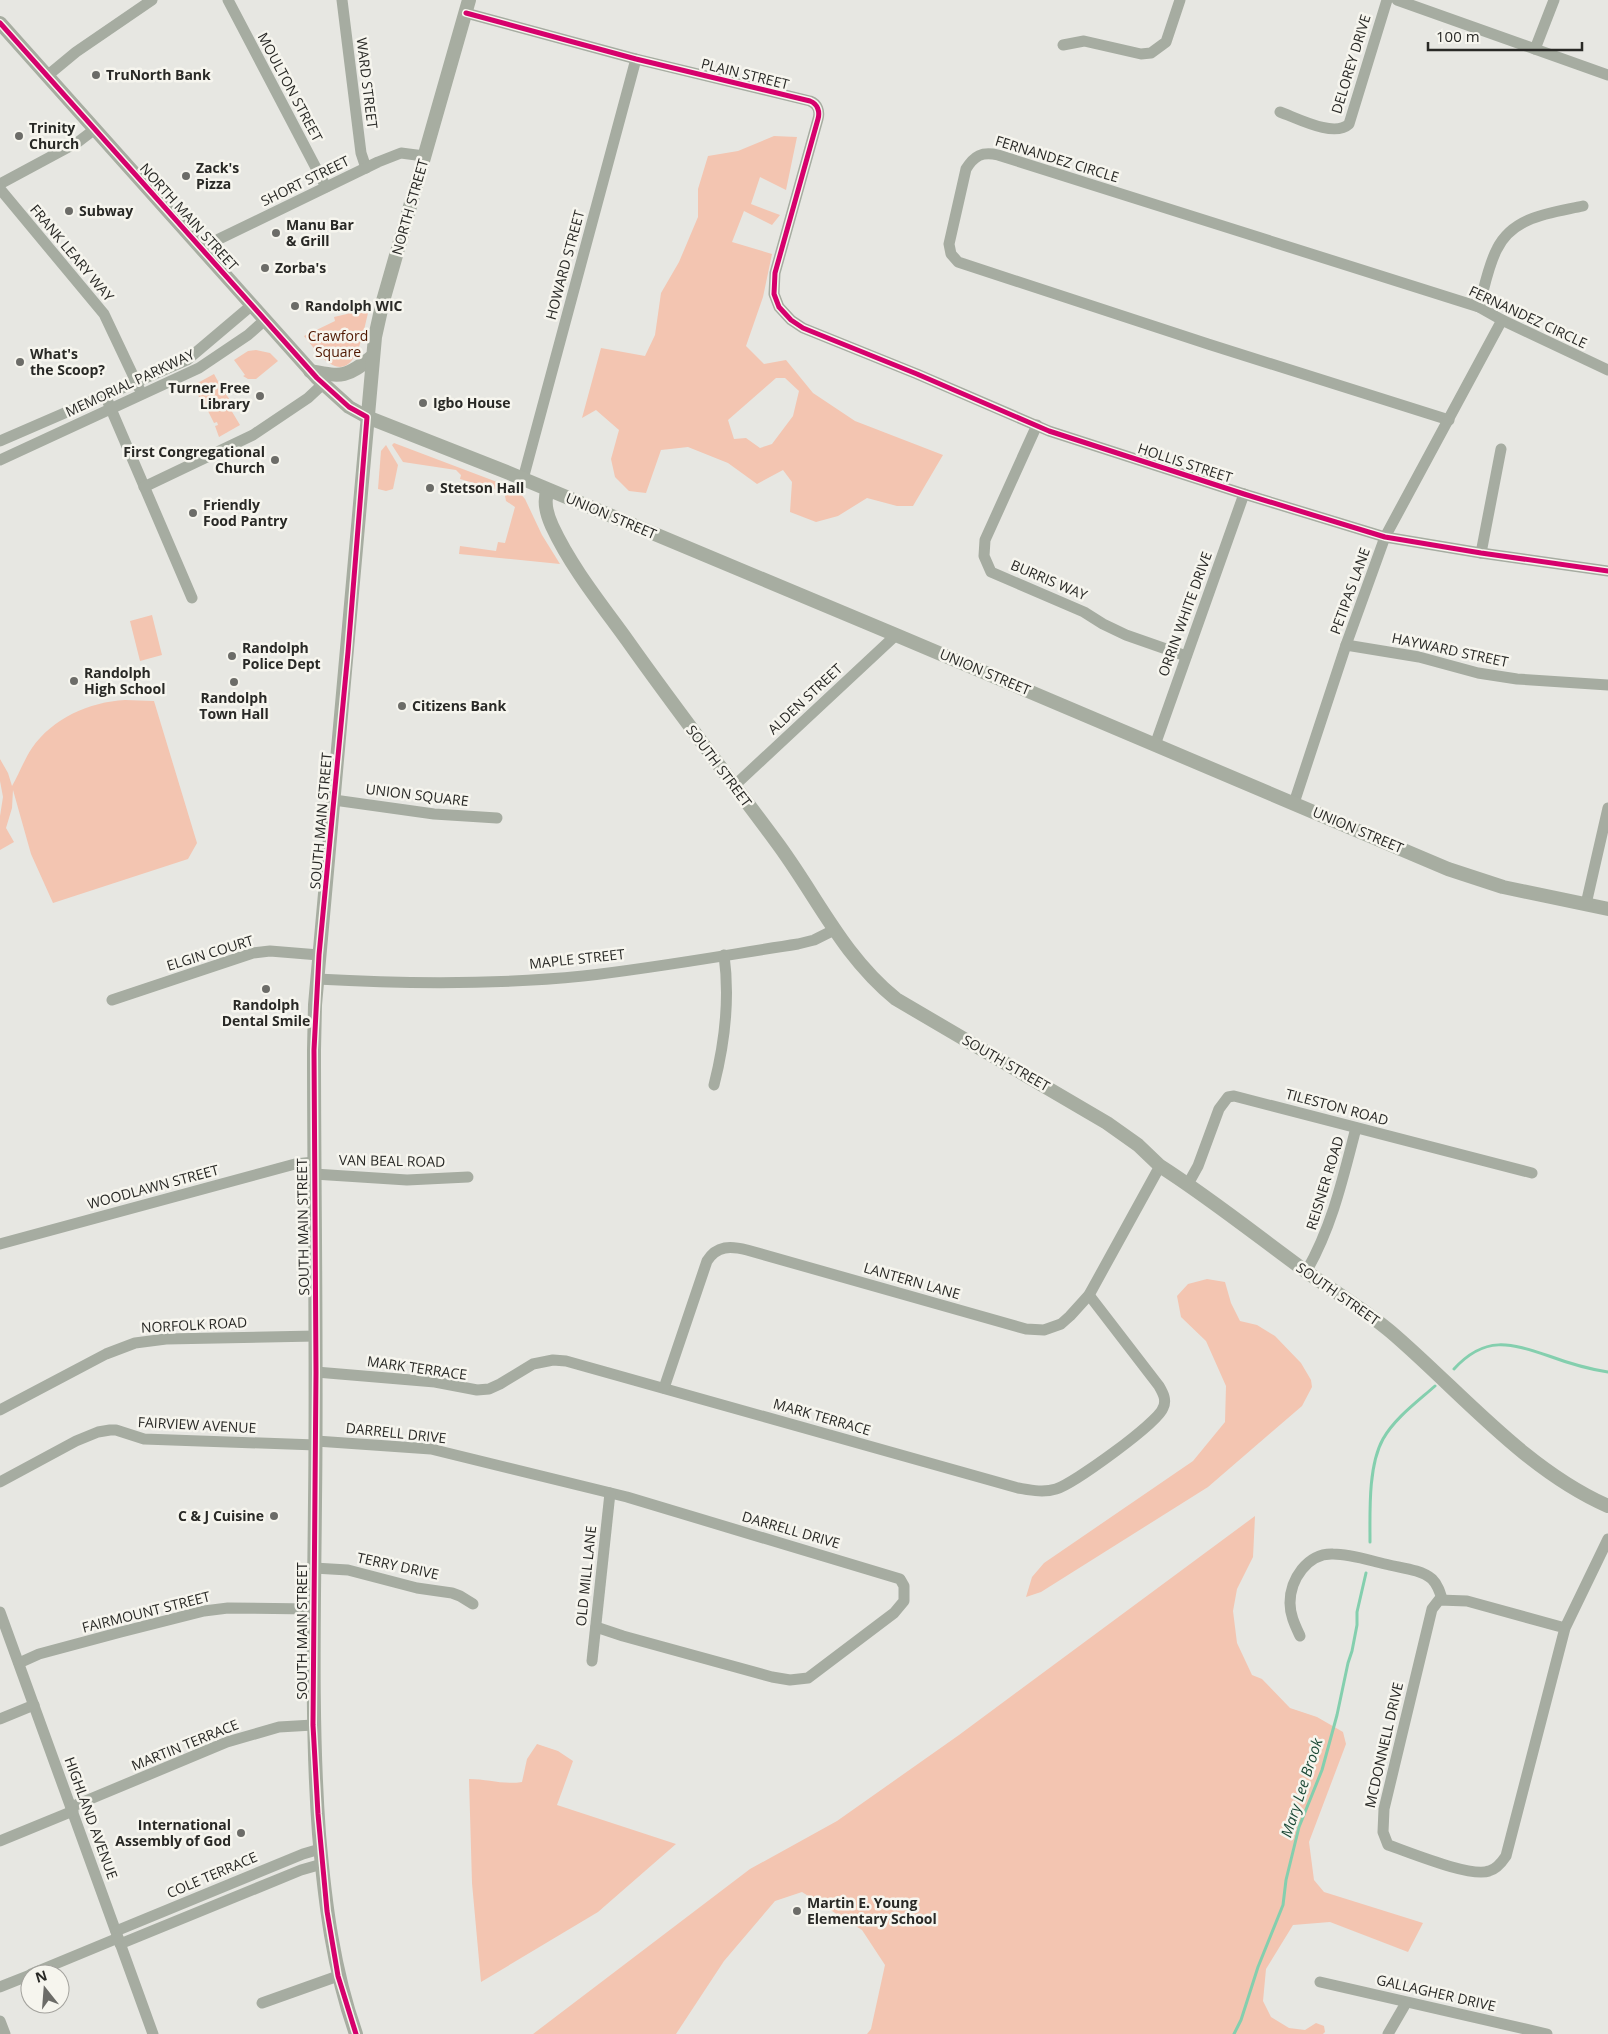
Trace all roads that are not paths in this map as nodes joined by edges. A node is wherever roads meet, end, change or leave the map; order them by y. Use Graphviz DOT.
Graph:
graph roads {
  1 [pos="152,0"];
  2 [pos="228,0"];
  3 [pos="342,0"];
  4 [pos="1180,0"];
  5 [pos="1387,0"];
  6 [pos="1397,0"];
  7 [pos="1554,0"];
  8 [pos="1429,5"];
  9 [pos="468,6"];
  10 [pos="0,23"];
  11 [pos="1063,45"];
  12 [pos="1535,49"];
  13 [pos="636,59"];
  14 [pos="1608,75"];
  15 [pos="47,76"];
  16 [pos="1280,112"];
  17 [pos="94,129"];
  18 [pos="424,156"];
  19 [pos="366,168"];
  20 [pos="0,184"];
  21 [pos="326,187"];
  22 [pos="0,189"];
  23 [pos="1583,206"];
  24 [pos="204,251"];
  25 [pos="252,305"];
  26 [pos="779,307"];
  27 [pos="1479,308"];
  28 [pos="265,320"];
  29 [pos="1502,320"];
  30 [pos="373,356"];
  31 [pos="1608,370"];
  32 [pos="310,371"];
  33 [pos="136,382"];
  34 [pos="323,384"];
  35 [pos="142,394"];
  36 [pos="104,395"];
  37 [pos="110,409"];
  38 [pos="367,417"];
  39 [pos="1448,420"];
  40 [pos="1037,425"];
  41 [pos="0,441"];
  42 [pos="1501,449"];
  43 [pos="0,460"];
  44 [pos="523,479"];
  45 [pos="144,487"];
  46 [pos="548,490"];
  47 [pos="1244,494"];
  48 [pos="1385,537"];
  49 [pos="1481,553"];
  50 [pos="1608,570"];
  51 [pos="192,598"];
  52 [pos="896,635"];
  53 [pos="1346,646"];
  54 [pos="1186,656"];
  55 [pos="1608,685"];
  56 [pos="1155,745"];
  57 [pos="734,786"];
  58 [pos="334,800"];
  59 [pos="1294,803"];
  60 [pos="1608,808"];
  61 [pos="497,818"];
  62 [pos="1586,904"];
  63 [pos="1608,909"];
  64 [pos="834,930"];
  65 [pos="319,955"];
  66 [pos="724,955"];
  67 [pos="317,979"];
  68 [pos="112,1000"];
  69 [pos="714,1085"];
  70 [pos="1356,1128"];
  71 [pos="1160,1166"];
  72 [pos="314,1168"];
  73 [pos="1532,1173"];
  74 [pos="468,1177"];
  75 [pos="1188,1184"];
  76 [pos="1,1240"];
  77 [pos="1306,1272"];
  78 [pos="1089,1295"];
  79 [pos="316,1336"];
  80 [pos="316,1372"];
  81 [pos="664,1388"];
  82 [pos="0,1410"];
  83 [pos="316,1443"];
  84 [pos="0,1482"];
  85 [pos="610,1493"];
  86 [pos="1608,1506"];
  87 [pos="1608,1539"];
  88 [pos="314,1568"];
  89 [pos="1442,1599"];
  90 [pos="472,1604"];
  91 [pos="313,1609"];
  92 [pos="0,1612"];
  93 [pos="596,1627"];
  94 [pos="1565,1628"];
  95 [pos="1300,1636"];
  96 [pos="592,1661"];
  97 [pos="19,1662"];
  98 [pos="34,1705"];
  99 [pos="0,1720"];
  100 [pos="313,1725"];
  101 [pos="72,1809"];
  102 [pos="0,1841"];
  103 [pos="320,1849"];
  104 [pos="322,1864"];
  105 [pos="118,1938"];
  106 [pos="55,1964"];
  107 [pos="338,1976"];
  108 [pos="20,1979"];
  109 [pos="1320,1982"];
  110 [pos="0,1987"];
  111 [pos="262,2003"];
  112 [pos="1406,2003"];
  113 [pos="0,2021"];
  114 [pos="5,2034"];
  115 [pos="153,2034"];
  116 [pos="356,2034"];
  117 [pos="1388,2034"];
  118 [pos="1547,2034"];
  1 -- 15 [label="street"];
  2 -- 21 [label="street, MOULTON STREET"];
  3 -- 19 [label="street, WARD STREET"];
  4 -- 11 [label="street"];
  5 -- 16 [label="street, DELOREY DRIVE"];
  6 -- 8 [label="street"];
  7 -- 12 [label="street"];
  8 -- 12 [label="street"];
  9 -- 13 [label="street, PLAIN STREET"];
  9 -- 18 [label="main road, NORTH STREET"];
  10 -- 15 [label="main road, NORTH MAIN STREET"];
  12 -- 14 [label="street"];
  13 -- 26 [label="street, PLAIN STREET"];
  13 -- 44 [label="street, HOWARD STREET"];
  15 -- 17 [label="main road, NORTH MAIN STREET"];
  17 -- 20 [label="street"];
  17 -- 24 [label="main road, NORTH MAIN STREET"];
  18 -- 19 [label="street, SHORT STREET"];
  18 -- 30 [label="main road, NORTH STREET"];
  19 -- 21 [label="street, SHORT STREET"];
  21 -- 24 [label="street, SHORT STREET"];
  22 -- 33 [label="street, FRANK LEARY WAY"];
  23 -- 27 [label="street"];
  24 -- 25 [label="main road, NORTH MAIN STREET"];
  25 -- 28 [label="main road, NORTH MAIN STREET"];
  25 -- 33 [label="street, MEMORIAL PARKWAY"];
  26 -- 40 [label="street, HOLLIS STREET"];
  27 -- 29 [label="street, FERNANDEZ CIRCLE"];
  27 -- 39 [label="street, FERNANDEZ CIRCLE"];
  28 -- 32 [label="main road, NORTH MAIN STREET"];
  28 -- 35 [label="street, MEMORIAL PARKWAY"];
  29 -- 31 [label="street, FERNANDEZ CIRCLE"];
  29 -- 39 [label="street, PETIPAS LANE"];
  30 -- 32 [label="main road"];
  30 -- 38 [label="main road, NORTH STREET"];
  32 -- 34 [label="main road, NORTH MAIN STREET"];
  33 -- 35 [label="street, FRANK LEARY WAY"];
  33 -- 36 [label="street, MEMORIAL PARKWAY"];
  34 -- 38 [label="main road, NORTH MAIN STREET"];
  34 -- 45 [label="street"];
  35 -- 37 [label="street, MEMORIAL PARKWAY"];
  36 -- 37 [label="street"];
  36 -- 41 [label="street, MEMORIAL PARKWAY"];
  37 -- 43 [label="street, MEMORIAL PARKWAY"];
  37 -- 45 [label="street"];
  38 -- 44 [label="main road, UNION STREET"];
  38 -- 58 [label="main road, SOUTH MAIN STREET"];
  39 -- 48 [label="street, PETIPAS LANE"];
  40 -- 47 [label="street, HOLLIS STREET"];
  40 -- 54 [label="street, BURRIS WAY"];
  42 -- 49 [label="street"];
  44 -- 46 [label="main road, UNION STREET"];
  45 -- 51 [label="street"];
  46 -- 52 [label="main road, UNION STREET"];
  46 -- 57 [label="main road, SOUTH STREET"];
  47 -- 48 [label="street, HOLLIS STREET"];
  47 -- 54 [label="street, ORRIN WHITE DRIVE"];
  48 -- 49 [label="street, HOLLIS STREET"];
  48 -- 53 [label="street, PETIPAS LANE"];
  49 -- 50 [label="street, HOLLIS STREET"];
  52 -- 56 [label="main road, UNION STREET"];
  52 -- 57 [label="street, ALDEN STREET"];
  53 -- 55 [label="street, HAYWARD STREET"];
  53 -- 59 [label="street, PETIPAS LANE"];
  54 -- 56 [label="street, ORRIN WHITE DRIVE"];
  56 -- 59 [label="main road, UNION STREET"];
  57 -- 64 [label="main road, SOUTH STREET"];
  58 -- 61 [label="street, UNION SQUARE"];
  58 -- 65 [label="main road, SOUTH MAIN STREET"];
  59 -- 62 [label="main road, UNION STREET"];
  60 -- 62 [label="street"];
  62 -- 63 [label="main road, UNION STREET"];
  64 -- 66 [label="street, MAPLE STREET"];
  64 -- 71 [label="main road, SOUTH STREET"];
  65 -- 67 [label="main road, SOUTH MAIN STREET"];
  65 -- 68 [label="street, ELGIN COURT"];
  66 -- 67 [label="street, MAPLE STREET"];
  66 -- 69 [label="street"];
  67 -- 72 [label="main road, SOUTH MAIN STREET"];
  70 -- 73 [label="street, TILESTON ROAD"];
  70 -- 75 [label="street, TILESTON ROAD"];
  70 -- 77 [label="street, REISNER ROAD"];
  71 -- 75 [label="main road, SOUTH STREET"];
  71 -- 78 [label="street, LANTERN LANE"];
  72 -- 74 [label="street, VAN BEAL ROAD"];
  72 -- 76 [label="street, WOODLAWN STREET"];
  72 -- 79 [label="main road, SOUTH MAIN STREET"];
  75 -- 77 [label="main road, SOUTH STREET"];
  77 -- 86 [label="main road, SOUTH STREET"];
  78 -- 81 [label="street, LANTERN LANE"];
  78 -- 81 [label="street, MARK TERRACE"];
  79 -- 80 [label="main road, SOUTH MAIN STREET"];
  79 -- 82 [label="street, NORFOLK ROAD"];
  80 -- 81 [label="street, MARK TERRACE"];
  80 -- 83 [label="main road, SOUTH MAIN STREET"];
  83 -- 84 [label="street, FAIRVIEW AVENUE"];
  83 -- 85 [label="street, DARRELL DRIVE"];
  83 -- 88 [label="main road, SOUTH MAIN STREET"];
  85 -- 93 [label="street, OLD MILL LANE"];
  85 -- 93 [label="street, DARRELL DRIVE"];
  87 -- 94 [label="street, MCDONNELL DRIVE"];
  88 -- 90 [label="street, TERRY DRIVE"];
  88 -- 91 [label="main road, SOUTH MAIN STREET"];
  89 -- 94 [label="street"];
  89 -- 94 [label="street, MCDONNELL DRIVE"];
  89 -- 95 [label="street"];
  91 -- 97 [label="street, FAIRMOUNT STREET"];
  91 -- 100 [label="main road, SOUTH MAIN STREET"];
  92 -- 97 [label="street, HIGHLAND AVENUE"];
  93 -- 96 [label="street, OLD MILL LANE"];
  97 -- 98 [label="street, HIGHLAND AVENUE"];
  98 -- 99 [label="street"];
  98 -- 101 [label="street, HIGHLAND AVENUE"];
  100 -- 101 [label="street, MARTIN TERRACE"];
  100 -- 103 [label="main road, SOUTH MAIN STREET"];
  101 -- 102 [label="street, MARTIN TERRACE"];
  101 -- 105 [label="street, HIGHLAND AVENUE"];
  103 -- 104 [label="main road, SOUTH MAIN STREET"];
  103 -- 105 [label="street, COLE TERRACE"];
  104 -- 105 [label="street, COLE TERRACE"];
  104 -- 107 [label="main road, SOUTH MAIN STREET"];
  105 -- 106 [label="street, COLE TERRACE"];
  105 -- 115 [label="street, HIGHLAND AVENUE"];
  107 -- 111 [label="street"];
  107 -- 116 [label="main road, SOUTH MAIN STREET"];
  108 -- 110 [label="street, COLE TERRACE"];
  109 -- 112 [label="street, GALLAGHER DRIVE"];
  112 -- 117 [label="street"];
  112 -- 118 [label="street, GALLAGHER DRIVE"];
  113 -- 114 [label="street"];
}
